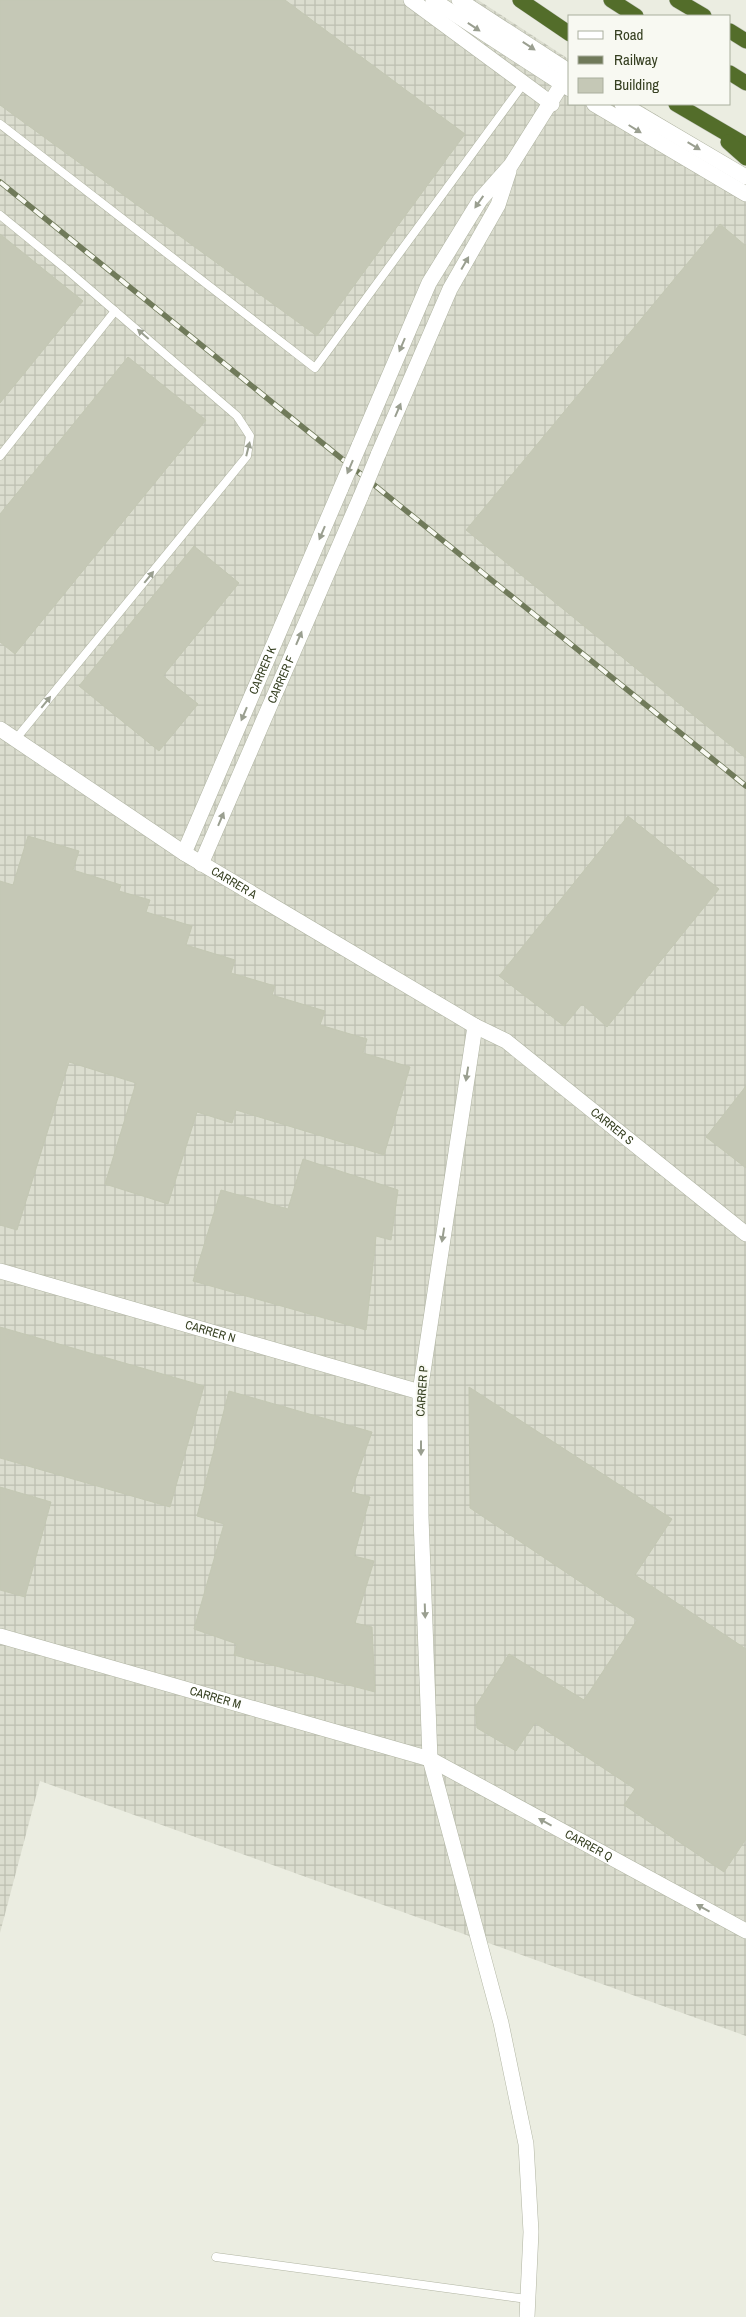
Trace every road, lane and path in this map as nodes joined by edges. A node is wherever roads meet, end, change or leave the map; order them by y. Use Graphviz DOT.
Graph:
graph roads {
  1 [pos="411,0"];
  2 [pos="433,0"];
  3 [pos="459,0"];
  4 [pos="520,0"];
  5 [pos="611,0"];
  6 [pos="677,0"];
  7 [pos="634,15"];
  8 [pos="702,15"];
  9 [pos="731,32"];
  10 [pos="568,33"];
  11 [pos="746,41"];
  12 [pos="731,74"];
  13 [pos="567,82"];
  14 [pos="524,83"];
  15 [pos="746,83"];
  16 [pos="552,104"];
  17 [pos="596,105"];
  18 [pos="624,105"];
  19 [pos="678,105"];
  20 [pos="0,124"];
  21 [pos="710,126"];
  22 [pos="746,145"];
  23 [pos="746,158"];
  24 [pos="511,166"];
  25 [pos="746,177"];
  26 [pos="746,194"];
  27 [pos="0,215"];
  28 [pos="115,311"];
  29 [pos="0,456"];
  30 [pos="6,738"];
  31 [pos="184,853"];
  32 [pos="201,864"];
  33 [pos="475,1026"];
  34 [pos="746,1234"];
  35 [pos="0,1271"];
  36 [pos="420,1392"];
  37 [pos="0,1636"];
  38 [pos="430,1760"];
  39 [pos="746,1931"];
  40 [pos="216,2257"];
  41 [pos="527,2299"];
  42 [pos="527,2317"];
  1 -- 14 [label="street"];
  2 -- 13 [label="street, one-way"];
  3 -- 13 [label="street, one-way"];
  4 -- 10 [label="highway"];
  5 -- 7 [label="highway"];
  6 -- 8 [label="highway"];
  9 -- 11 [label="highway"];
  12 -- 15 [label="highway"];
  13 -- 16 [label="street"];
  14 -- 16 [label="street"];
  14 -- 20 [label="lane"];
  16 -- 24 [label="street"];
  17 -- 26 [label="street, one-way"];
  18 -- 25 [label="street, one-way"];
  19 -- 21 [label="highway"];
  21 -- 22 [label="highway"];
  21 -- 23 [label="highway"];
  24 -- 31 [label="street, CARRER K, one-way, bridge"];
  32 -- 24 [label="street, CARRER F, one-way, bridge"];
  27 -- 28 [label="lane"];
  28 -- 29 [label="lane"];
  30 -- 28 [label="lane, one-way"];
  30 -- 31 [label="street, CARRER A"];
  31 -- 32 [label="street, CARRER A"];
  32 -- 33 [label="street, CARRER A"];
  33 -- 34 [label="street, CARRER S"];
  33 -- 36 [label="street, CARRER P, one-way"];
  35 -- 36 [label="street, CARRER N"];
  36 -- 38 [label="street, CARRER P, one-way"];
  37 -- 38 [label="street, CARRER M"];
  39 -- 38 [label="street, CARRER Q, one-way"];
  38 -- 41 [label="street, CARRER P"];
  40 -- 41 [label="lane"];
  41 -- 42 [label="street, CARRER P"];
}
